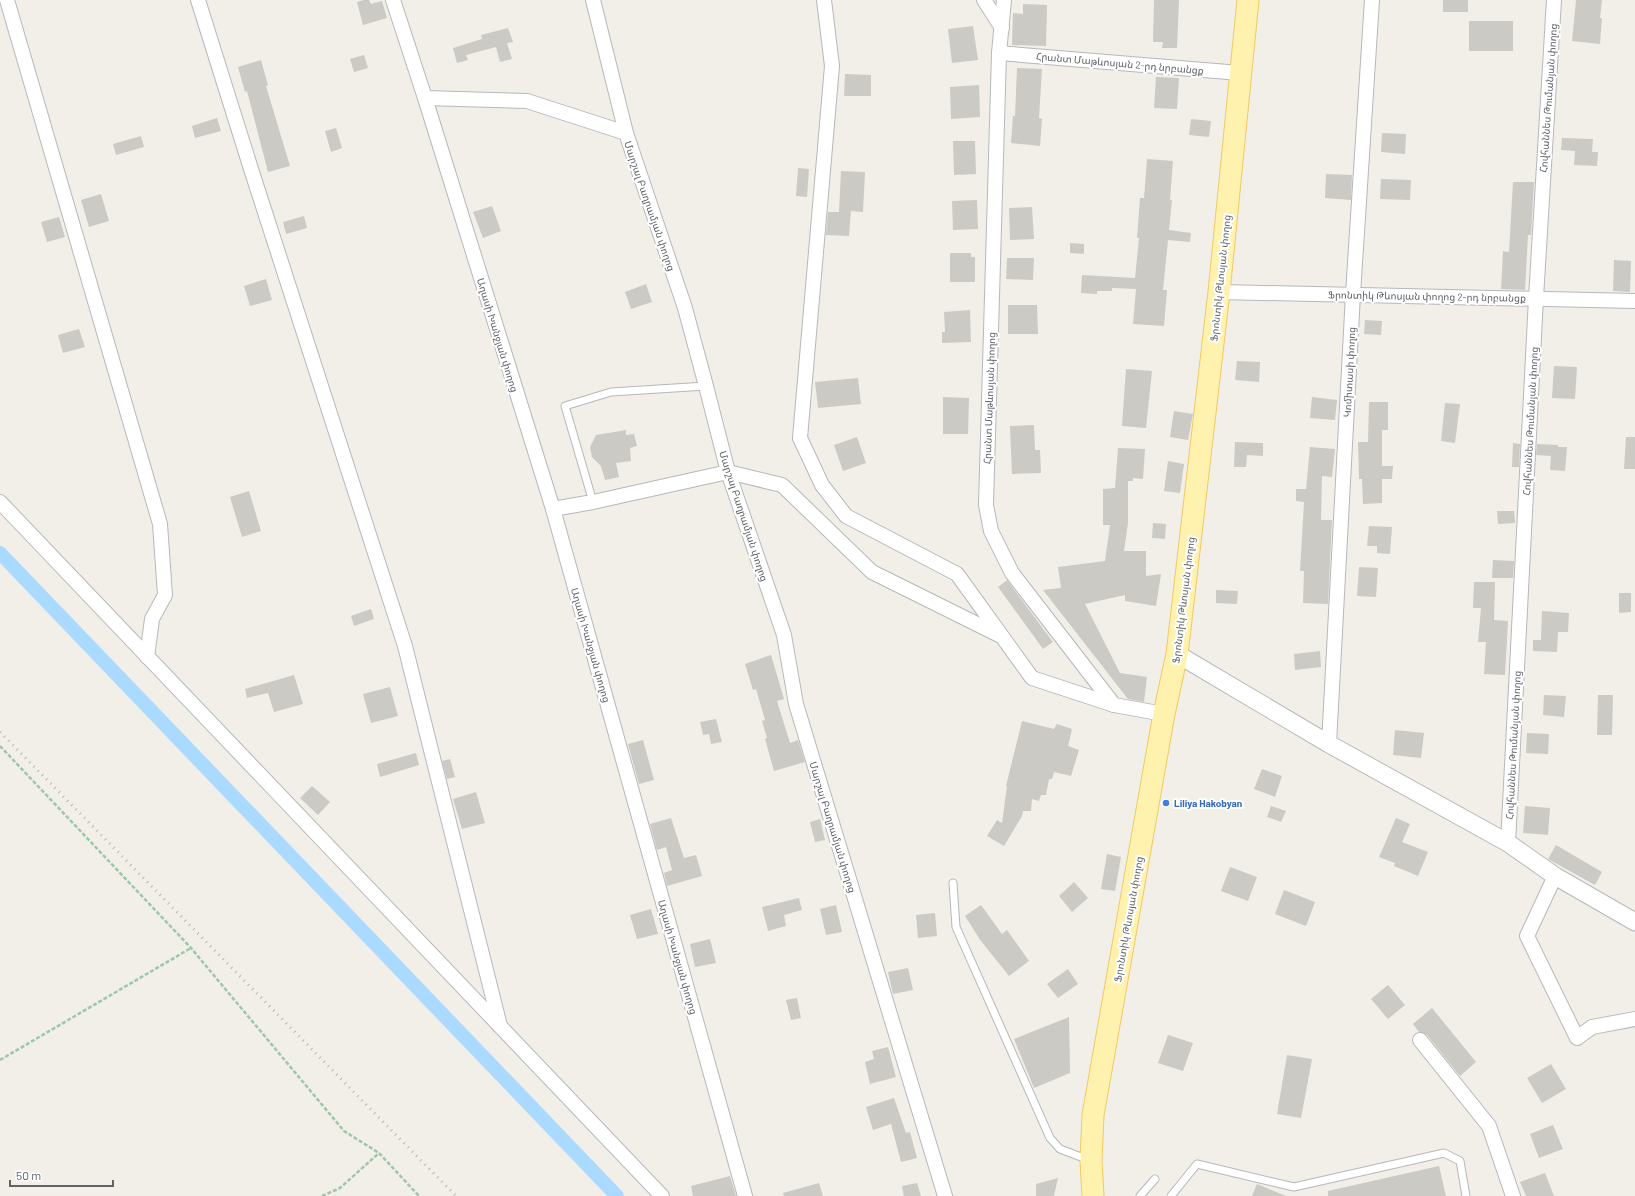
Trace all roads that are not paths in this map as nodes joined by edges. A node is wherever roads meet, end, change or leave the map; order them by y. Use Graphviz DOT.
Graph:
graph roads {
  1 [pos="6,0"];
  2 [pos="198,0"];
  3 [pos="393,0"];
  4 [pos="593,0"];
  5 [pos="824,0"];
  6 [pos="984,0"];
  7 [pos="1004,0"];
  8 [pos="1248,0"];
  9 [pos="1372,0"];
  10 [pos="1554,0"];
  11 [pos="1002,28"];
  12 [pos="999,54"];
  13 [pos="1240,73"];
  14 [pos="425,98"];
  15 [pos="626,133"];
  16 [pos="1219,292"];
  17 [pos="1353,294"];
  18 [pos="1536,298"];
  19 [pos="1635,301"];
  20 [pos="706,386"];
  21 [pos="728,472"];
  22 [pos="0,502"];
  23 [pos="593,502"];
  24 [pos="553,509"];
  25 [pos="1001,636"];
  26 [pos="1177,654"];
  27 [pos="148,657"];
  28 [pos="1114,705"];
  29 [pos="1164,714"];
  30 [pos="1329,744"];
  31 [pos="1508,843"];
  32 [pos="1555,876"];
  33 [pos="953,883"];
  34 [pos="1635,922"];
  35 [pos="1635,1019"];
  36 [pos="500,1026"];
  37 [pos="1420,1040"];
  38 [pos="1091,1161"];
  39 [pos="1155,1178"];
  40 [pos="662,1196"];
  41 [pos="745,1196"];
  42 [pos="945,1196"];
  43 [pos="1078,1196"];
  44 [pos="1093,1196"];
  45 [pos="1140,1196"];
  46 [pos="1170,1196"];
  47 [pos="1466,1196"];
  48 [pos="1514,1196"];
  1 -- 27 [label="street"];
  2 -- 36 [label="street"];
  3 -- 14 [label="street"];
  4 -- 15 [label="street"];
  5 -- 25 [label="street"];
  6 -- 11 [label="street"];
  7 -- 11 [label="street, Հրանտ Մաթևոսյան փողոց"];
  8 -- 13 [label="main road, Ֆրոնտիկ Թևոսյան փողոց"];
  9 -- 17 [label="street, Կոմիտասի փողոց"];
  10 -- 18 [label="street, Հովհաննես Թումանյան փողոց"];
  11 -- 12 [label="street, Հրանտ Մաթևոսյան փողոց"];
  12 -- 13 [label="street, Հրանտ Մաթևոսյան 2-րդ նրբանցք"];
  12 -- 28 [label="street, Հրանտ Մաթևոսյան փողոց"];
  13 -- 16 [label="main road, Ֆրոնտիկ Թևոսյան փողոց"];
  14 -- 15 [label="street, Մարշալ Բաղրամյան փողոց"];
  14 -- 24 [label="street, Աղասի Խանջյան փողոց"];
  15 -- 20 [label="street, Մարշալ Բաղրամյան փողոց"];
  16 -- 17 [label="street, Ֆրոնտիկ Թևոսյան փողոց 2-րդ նրբանցք"];
  16 -- 26 [label="main road, Ֆրոնտիկ Թևոսյան փողոց"];
  17 -- 18 [label="street, Ֆրոնտիկ Թևոսյան փողոց 2-րդ նրբանցք"];
  17 -- 30 [label="street, Կոմիտասի փողոց"];
  18 -- 19 [label="street, Ֆրոնտիկ Թևոսյան փողոց 2-րդ նրբանցք"];
  18 -- 31 [label="street, Հովհաննես Թումանյան փողոց"];
  20 -- 21 [label="street, Մարշալ Բաղրամյան փողոց"];
  20 -- 23 [label="lane"];
  21 -- 23 [label="street"];
  21 -- 25 [label="street"];
  21 -- 42 [label="street, Մարշալ Բաղրամյան փողոց"];
  22 -- 27 [label="street"];
  23 -- 24 [label="street"];
  24 -- 41 [label="street, Աղասի Խանջյան փողոց"];
  25 -- 28 [label="street"];
  26 -- 29 [label="main road, Ֆրոնտիկ Թևոսյան փողոց"];
  26 -- 30 [label="street"];
  27 -- 36 [label="street"];
  28 -- 29 [label="street"];
  29 -- 38 [label="main road, Ֆրոնտիկ Թևոսյան փողոց"];
  30 -- 31 [label="street"];
  31 -- 32 [label="street"];
  32 -- 34 [label="street"];
  32 -- 35 [label="street"];
  33 -- 38 [label="lane"];
  36 -- 40 [label="street"];
  37 -- 48 [label="street"];
  38 -- 43 [label="main road"];
  38 -- 44 [label="main road, Ֆրոնտիկ Թևոսյան փողոց"];
  39 -- 45 [label="lane"];
  46 -- 47 [label="lane"];
}
